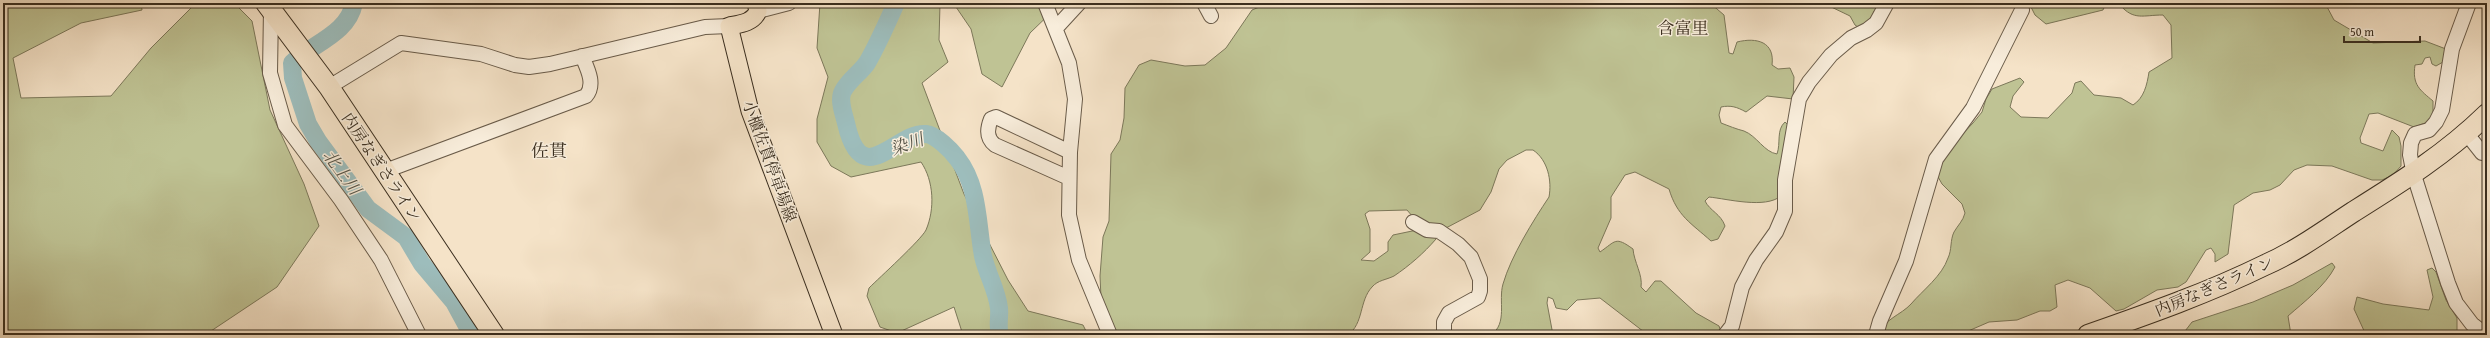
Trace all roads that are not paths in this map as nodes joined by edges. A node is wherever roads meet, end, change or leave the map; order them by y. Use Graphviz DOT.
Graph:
graph roads {
  1 [pos="788,3"];
  2 [pos="1045,3"];
  3 [pos="1079,3"];
  4 [pos="1204,3"];
  5 [pos="1887,3"];
  6 [pos="2469,3"];
  7 [pos="268,6"];
  8 [pos="757,7"];
  9 [pos="2022,10"];
  10 [pos="1211,16"];
  11 [pos="729,26"];
  12 [pos="1056,28"];
  13 [pos="582,56"];
  14 [pos="329,87"];
  15 [pos="2487,114"];
  16 [pos="2479,140"];
  17 [pos="1070,152"];
  18 [pos="385,171"];
  19 [pos="1069,178"];
  20 [pos="2416,180"];
  21 [pos="1413,222"];
  22 [pos="419,335"];
  23 [pos="494,335"];
  24 [pos="834,335"];
  25 [pos="1110,335"];
  26 [pos="1444,335"];
  27 [pos="1725,335"];
  28 [pos="1876,335"];
  29 [pos="2088,335"];
  30 [pos="2486,335"];
  1 -- 8 [label="street"];
  2 -- 12 [label="street"];
  3 -- 12 [label="street"];
  4 -- 10 [label="street"];
  5 -- 27 [label="street"];
  6 -- 20 [label="street"];
  7 -- 14 [label="highway, 内房なぎさライン"];
  7 -- 22 [label="street"];
  8 -- 11 [label="main road"];
  9 -- 28 [label="street"];
  11 -- 13 [label="street"];
  11 -- 24 [label="main road, 小櫃佐貫停車場線"];
  12 -- 17 [label="street"];
  13 -- 14 [label="street"];
  13 -- 18 [label="street"];
  14 -- 18 [label="highway, 内房なぎさライン"];
  15 -- 16 [label="highway, 内房なぎさライン"];
  16 -- 20 [label="highway, 内房なぎさライン"];
  17 -- 19 [label="street"];
  17 -- 19 [label="street"];
  18 -- 23 [label="highway, 内房なぎさライン"];
  19 -- 25 [label="street"];
  20 -- 29 [label="highway, 内房なぎさライン"];
  20 -- 30 [label="street"];
  21 -- 26 [label="street"];
}
